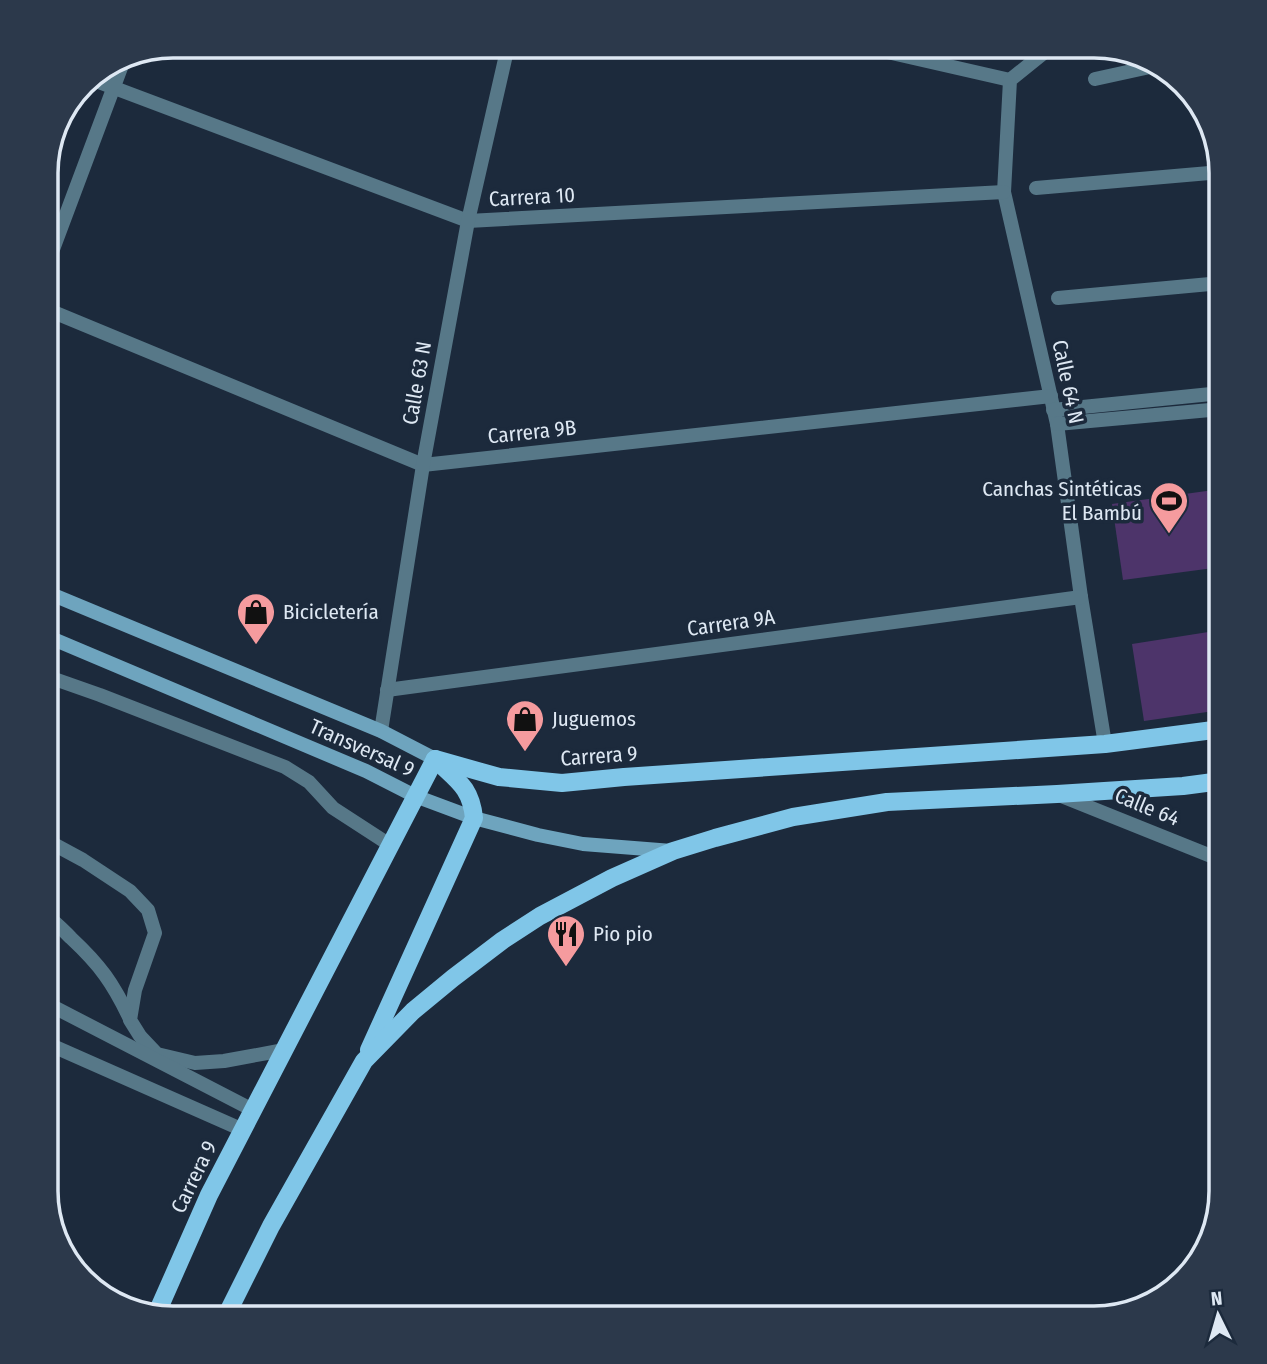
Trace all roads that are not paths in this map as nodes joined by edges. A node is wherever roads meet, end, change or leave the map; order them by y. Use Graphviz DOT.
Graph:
graph roads {
  1 [pos="505,58"];
  2 [pos="913,58"];
  3 [pos="1037,58"];
  4 [pos="1142,69"];
  5 [pos="119,71"];
  6 [pos="1095,79"];
  7 [pos="1010,80"];
  8 [pos="101,83"];
  9 [pos="112,88"];
  10 [pos="1209,173"];
  11 [pos="1036,188"];
  12 [pos="1004,192"];
  13 [pos="468,221"];
  14 [pos="58,235"];
  15 [pos="1209,284"];
  16 [pos="1058,299"];
  17 [pos="58,314"];
  18 [pos="1209,394"];
  19 [pos="1209,409"];
  20 [pos="1054,410"];
  21 [pos="423,465"];
  22 [pos="58,597"];
  23 [pos="1081,597"];
  24 [pos="58,641"];
  25 [pos="58,680"];
  26 [pos="387,690"];
  27 [pos="1209,731"];
  28 [pos="381,732"];
  29 [pos="1105,744"];
  30 [pos="435,759"];
  31 [pos="1209,783"];
  32 [pos="1057,794"];
  33 [pos="415,796"];
  34 [pos="474,818"];
  35 [pos="390,845"];
  36 [pos="58,846"];
  37 [pos="674,851"];
  38 [pos="1209,855"];
  39 [pos="58,925"];
  40 [pos="58,1009"];
  41 [pos="130,1020"];
  42 [pos="58,1048"];
  43 [pos="284,1050"];
  44 [pos="364,1061"];
  45 [pos="253,1110"];
  46 [pos="243,1130"];
  47 [pos="160,1305"];
  48 [pos="231,1306"];
  1 -- 13 [label="street, Calle 63 N"];
  2 -- 7 [label="street"];
  3 -- 7 [label="street"];
  4 -- 6 [label="street"];
  5 -- 9 [label="street"];
  7 -- 12 [label="street, Calle 64 N"];
  8 -- 9 [label="street, Carrera 10"];
  9 -- 13 [label="street, Carrera 10"];
  9 -- 14 [label="street"];
  10 -- 11 [label="street"];
  12 -- 13 [label="street, Carrera 10"];
  12 -- 20 [label="street, Calle 64 N"];
  13 -- 21 [label="street, Calle 63 N"];
  15 -- 16 [label="street"];
  17 -- 21 [label="street, Carrera 9B"];
  18 -- 20 [label="street"];
  19 -- 20 [label="street"];
  20 -- 21 [label="street, Carrera 9B"];
  20 -- 23 [label="street, Calle 64 N"];
  21 -- 26 [label="street, Calle 63 N"];
  22 -- 28 [label="main road, Transversal 9"];
  23 -- 26 [label="street, Carrera 9A"];
  23 -- 29 [label="street, Calle 64 N"];
  24 -- 33 [label="main road, Transversal 9"];
  25 -- 35 [label="street"];
  26 -- 28 [label="street, Calle 63 N"];
  27 -- 29 [label="main road, Carrera 9"];
  28 -- 30 [label="main road, Transversal 9"];
  29 -- 30 [label="main road, Carrera 9"];
  30 -- 33 [label="main road, Carrera 9"];
  30 -- 34 [label="main road"];
  31 -- 32 [label="main road"];
  32 -- 37 [label="main road"];
  32 -- 38 [label="street, Calle 64"];
  33 -- 34 [label="main road, Transversal 9"];
  33 -- 35 [label="main road, Carrera 9"];
  34 -- 37 [label="main road, Transversal 9"];
  34 -- 44 [label="main road"];
  35 -- 43 [label="main road, Carrera 9"];
  36 -- 41 [label="street"];
  37 -- 44 [label="main road"];
  39 -- 41 [label="street"];
  40 -- 45 [label="street"];
  41 -- 43 [label="street"];
  42 -- 46 [label="street"];
  43 -- 45 [label="main road, Carrera 9"];
  44 -- 48 [label="main road"];
  45 -- 46 [label="main road, Carrera 9"];
  46 -- 47 [label="main road, Carrera 9"];
}
